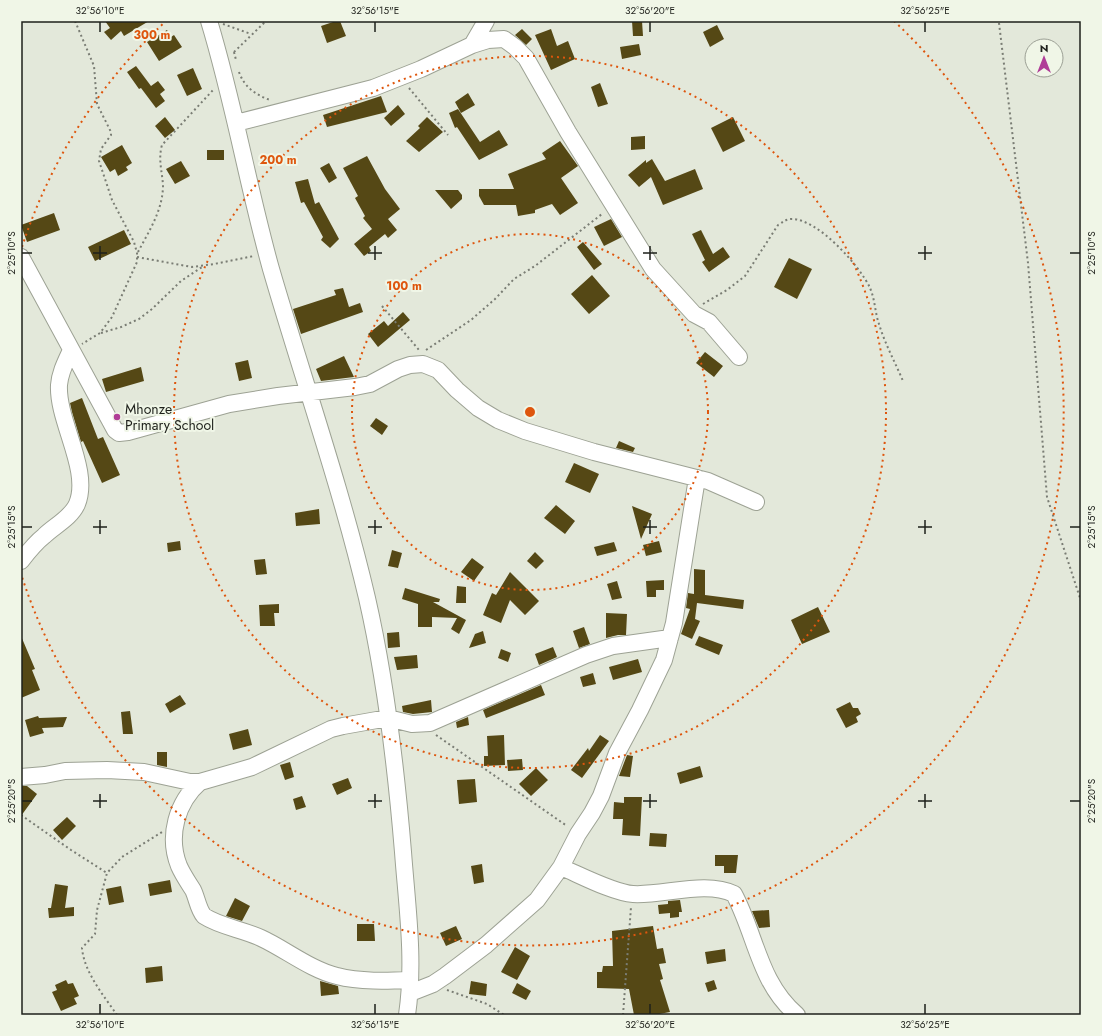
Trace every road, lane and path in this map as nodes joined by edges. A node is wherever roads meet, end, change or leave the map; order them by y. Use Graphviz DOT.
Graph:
graph roads {
  1 [pos="75,21"];
  2 [pos="266,21"];
  3 [pos="486,21"];
  4 [pos="213,22"];
  5 [pos="999,23"];
  6 [pos="251,34"];
  7 [pos="472,45"];
  8 [pos="234,52"];
  9 [pos="227,71"];
  10 [pos="238,71"];
  11 [pos="401,77"];
  12 [pos="276,102"];
  13 [pos="236,123"];
  14 [pos="448,135"];
  15 [pos="613,205"];
  16 [pos="137,253"];
  17 [pos="267,253"];
  18 [pos="21,256"];
  19 [pos="137,258"];
  20 [pos="203,266"];
  21 [pos="382,306"];
  22 [pos="688,306"];
  23 [pos="100,333"];
  24 [pos="71,350"];
  25 [pos="739,357"];
  26 [pos="903,381"];
  27 [pos="308,394"];
  28 [pos="697,478"];
  29 [pos="756,502"];
  30 [pos="21,560"];
  31 [pos="1081,601"];
  32 [pos="670,638"];
  33 [pos="388,718"];
  34 [pos="421,724"];
  35 [pos="21,777"];
  36 [pos="200,782"];
  37 [pos="21,815"];
  38 [pos="175,825"];
  39 [pos="578,834"];
  40 [pos="561,867"];
  41 [pos="107,873"];
  42 [pos="632,894"];
  43 [pos="433,984"];
  44 [pos="410,986"];
  45 [pos="117,1015"];
  46 [pos="407,1015"];
  47 [pos="504,1015"];
  48 [pos="623,1015"];
  49 [pos="797,1015"];
  1 -- 16 [label="path"];
  2 -- 6 [label="path"];
  3 -- 7 [label="street"];
  4 -- 6 [label="path"];
  4 -- 9 [label="street"];
  5 -- 31 [label="path"];
  6 -- 8 [label="path"];
  7 -- 11 [label="street"];
  7 -- 15 [label="street"];
  8 -- 9 [label="path"];
  8 -- 9 [label="path"];
  9 -- 13 [label="street"];
  9 -- 16 [label="path"];
  10 -- 12 [label="path"];
  11 -- 13 [label="street"];
  11 -- 14 [label="path"];
  13 -- 17 [label="street"];
  15 -- 21 [label="path"];
  15 -- 22 [label="street"];
  16 -- 19 [label="path"];
  17 -- 20 [label="path"];
  17 -- 27 [label="street"];
  18 -- 24 [label="street"];
  19 -- 20 [label="path"];
  19 -- 23 [label="path"];
  20 -- 23 [label="path"];
  22 -- 25 [label="street"];
  22 -- 26 [label="path"];
  23 -- 24 [label="path"];
  24 -- 27 [label="street"];
  24 -- 30 [label="street"];
  27 -- 28 [label="street"];
  27 -- 33 [label="street"];
  28 -- 29 [label="street"];
  28 -- 32 [label="street"];
  32 -- 34 [label="street"];
  32 -- 39 [label="street"];
  33 -- 34 [label="street"];
  33 -- 36 [label="street"];
  33 -- 44 [label="street"];
  34 -- 39 [label="path"];
  35 -- 36 [label="street"];
  36 -- 38 [label="street"];
  37 -- 41 [label="path"];
  38 -- 41 [label="path"];
  38 -- 44 [label="street"];
  39 -- 40 [label="street"];
  40 -- 42 [label="street"];
  40 -- 43 [label="street"];
  41 -- 45 [label="path"];
  42 -- 48 [label="path"];
  42 -- 49 [label="street"];
  43 -- 44 [label="street"];
  43 -- 47 [label="path"];
  44 -- 46 [label="street"];
}
